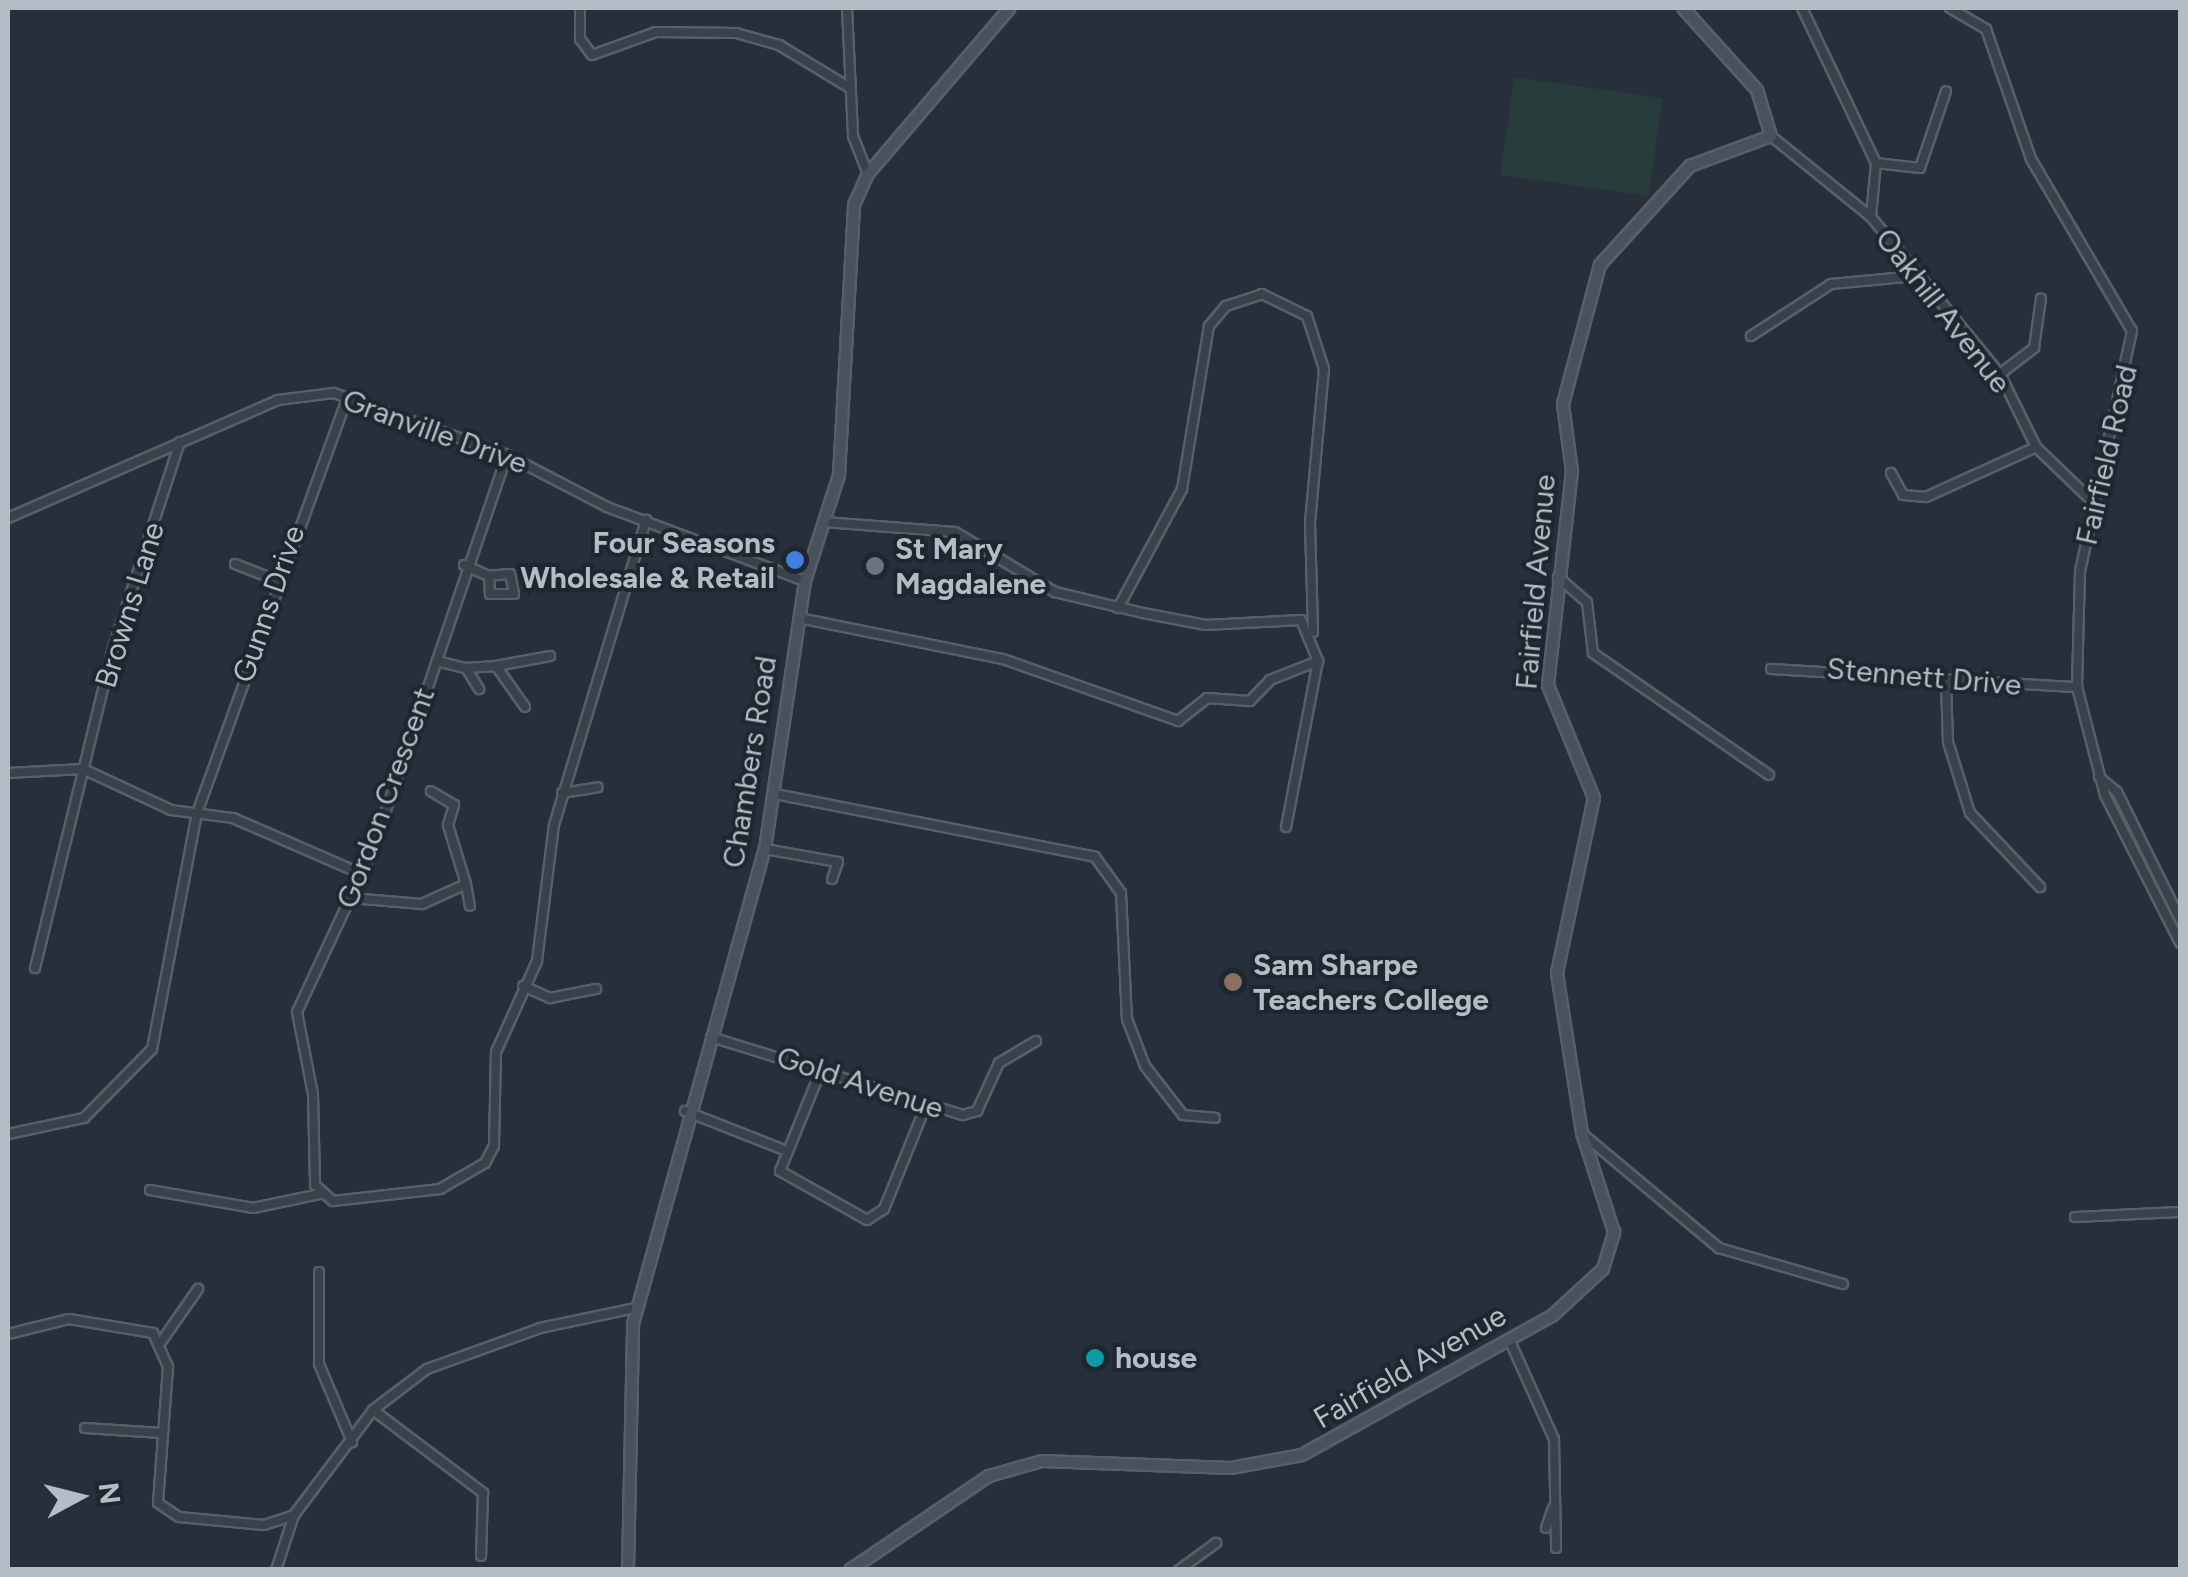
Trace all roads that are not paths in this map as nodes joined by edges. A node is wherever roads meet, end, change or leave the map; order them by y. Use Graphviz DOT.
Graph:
graph roads {
  1 [pos="580,8"];
  2 [pos="847,8"];
  3 [pos="1010,8"];
  4 [pos="1683,8"];
  5 [pos="1802,8"];
  6 [pos="1950,8"];
  7 [pos="850,88"];
  8 [pos="1946,91"];
  9 [pos="1772,136"];
  10 [pos="1876,163"];
  11 [pos="868,174"];
  12 [pos="1870,217"];
  13 [pos="1916,276"];
  14 [pos="2041,298"];
  15 [pos="1751,336"];
  16 [pos="2000,374"];
  17 [pos="348,396"];
  18 [pos="180,442"];
  19 [pos="2036,447"];
  20 [pos="507,455"];
  21 [pos="1891,473"];
  22 [pos="2094,502"];
  23 [pos="8,518"];
  24 [pos="646,520"];
  25 [pos="824,522"];
  26 [pos="235,564"];
  27 [pos="464,565"];
  28 [pos="489,576"];
  29 [pos="1558,578"];
  30 [pos="276,580"];
  31 [pos="805,582"];
  32 [pos="1118,608"];
  33 [pos="798,618"];
  34 [pos="1313,632"];
  35 [pos="550,656"];
  36 [pos="437,661"];
  37 [pos="1318,661"];
  38 [pos="496,666"];
  39 [pos="466,668"];
  40 [pos="1771,669"];
  41 [pos="1946,684"];
  42 [pos="2077,687"];
  43 [pos="479,689"];
  44 [pos="525,707"];
  45 [pos="83,768"];
  46 [pos="8,773"];
  47 [pos="1769,776"];
  48 [pos="2100,778"];
  49 [pos="598,787"];
  50 [pos="430,790"];
  51 [pos="562,793"];
  52 [pos="775,794"];
  53 [pos="197,814"];
  54 [pos="1286,827"];
  55 [pos="765,849"];
  56 [pos="362,874"];
  57 [pos="832,879"];
  58 [pos="466,884"];
  59 [pos="2040,887"];
  60 [pos="350,898"];
  61 [pos="470,906"];
  62 [pos="2180,920"];
  63 [pos="2180,943"];
  64 [pos="35,968"];
  65 [pos="523,986"];
  66 [pos="596,989"];
  67 [pos="708,1036"];
  68 [pos="1036,1040"];
  69 [pos="821,1070"];
  70 [pos="926,1105"];
  71 [pos="686,1111"];
  72 [pos="1215,1118"];
  73 [pos="1582,1132"];
  74 [pos="8,1134"];
  75 [pos="782,1150"];
  76 [pos="150,1190"];
  77 [pos="320,1194"];
  78 [pos="2180,1212"];
  79 [pos="2075,1217"];
  80 [pos="319,1272"];
  81 [pos="1843,1284"];
  82 [pos="198,1289"];
  83 [pos="636,1308"];
  84 [pos="8,1334"];
  85 [pos="1508,1339"];
  86 [pos="161,1342"];
  87 [pos="373,1410"];
  88 [pos="86,1428"];
  89 [pos="161,1433"];
  90 [pos="352,1442"];
  91 [pos="1553,1508"];
  92 [pos="294,1515"];
  93 [pos="1546,1528"];
  94 [pos="1216,1542"];
  95 [pos="1556,1548"];
  96 [pos="481,1556"];
  97 [pos="276,1570"];
  98 [pos="628,1570"];
  99 [pos="850,1570"];
  100 [pos="1179,1570"];
  1 -- 7 [label="street"];
  2 -- 7 [label="street"];
  3 -- 11 [label="street, Chambers Road"];
  4 -- 9 [label="street"];
  5 -- 10 [label="street"];
  6 -- 22 [label="street, Fairfield Road"];
  7 -- 11 [label="street"];
  8 -- 10 [label="street"];
  9 -- 12 [label="street, Oakhill Avenue"];
  9 -- 29 [label="street, Fairfield Avenue"];
  10 -- 12 [label="street"];
  11 -- 25 [label="street, Chambers Road"];
  12 -- 13 [label="street, Oakhill Avenue"];
  13 -- 15 [label="street"];
  13 -- 16 [label="street, Oakhill Avenue"];
  14 -- 16 [label="street"];
  16 -- 19 [label="street, Oakhill Avenue"];
  17 -- 18 [label="street, Granville Drive"];
  17 -- 20 [label="street, Granville Drive"];
  17 -- 30 [label="street, Gunns Drive"];
  18 -- 23 [label="street, Granville Drive"];
  18 -- 45 [label="street, Browns Lane"];
  19 -- 21 [label="street"];
  19 -- 22 [label="street, Oakhill Avenue"];
  20 -- 24 [label="street, Granville Drive"];
  20 -- 27 [label="street, Gordon Crescent"];
  22 -- 42 [label="street, Fairfield Road"];
  24 -- 31 [label="street, Granville Drive"];
  24 -- 51 [label="street"];
  25 -- 31 [label="street, Chambers Road"];
  25 -- 32 [label="street"];
  26 -- 30 [label="street"];
  27 -- 28 [label="street"];
  27 -- 36 [label="street, Gordon Crescent"];
  29 -- 47 [label="street"];
  29 -- 73 [label="street, Fairfield Avenue"];
  30 -- 53 [label="street, Gunns Drive"];
  31 -- 33 [label="street, Chambers Road"];
  32 -- 34 [label="street"];
  32 -- 34 [label="street"];
  33 -- 37 [label="street"];
  33 -- 52 [label="street, Chambers Road"];
  34 -- 37 [label="street"];
  35 -- 38 [label="street"];
  36 -- 39 [label="street"];
  36 -- 56 [label="street, Gordon Crescent"];
  37 -- 54 [label="street"];
  38 -- 39 [label="street"];
  38 -- 44 [label="street"];
  39 -- 43 [label="street"];
  40 -- 41 [label="street, Stennett Drive"];
  41 -- 42 [label="street, Stennett Drive"];
  41 -- 59 [label="street"];
  42 -- 48 [label="street, Fairfield Road"];
  45 -- 46 [label="street"];
  45 -- 53 [label="street"];
  45 -- 64 [label="street, Browns Lane"];
  48 -- 62 [label="street, Fairfield Road"];
  48 -- 63 [label="street, Fairfield Road"];
  49 -- 51 [label="street"];
  50 -- 58 [label="street"];
  51 -- 65 [label="street"];
  52 -- 55 [label="street, Chambers Road"];
  52 -- 72 [label="street"];
  53 -- 56 [label="street"];
  53 -- 74 [label="street, Gunns Drive"];
  55 -- 57 [label="street"];
  55 -- 67 [label="street, Chambers Road"];
  56 -- 60 [label="street, Gordon Crescent"];
  58 -- 60 [label="street"];
  58 -- 61 [label="street"];
  60 -- 77 [label="street, Gordon Crescent"];
  65 -- 66 [label="street"];
  65 -- 77 [label="street"];
  67 -- 69 [label="street, Gold Avenue"];
  67 -- 71 [label="street, Chambers Road"];
  68 -- 70 [label="street, Gold Avenue"];
  69 -- 70 [label="street, Gold Avenue"];
  69 -- 75 [label="street"];
  70 -- 75 [label="street"];
  71 -- 75 [label="street"];
  71 -- 83 [label="street, Chambers Road"];
  73 -- 81 [label="street"];
  73 -- 85 [label="street, Fairfield Avenue"];
  76 -- 77 [label="street"];
  78 -- 79 [label="street"];
  80 -- 90 [label="street"];
  82 -- 86 [label="street"];
  83 -- 87 [label="street"];
  83 -- 98 [label="street, Chambers Road"];
  84 -- 86 [label="street"];
  85 -- 91 [label="street"];
  85 -- 99 [label="street, Fairfield Avenue"];
  86 -- 89 [label="street"];
  87 -- 90 [label="street"];
  87 -- 96 [label="street"];
  88 -- 89 [label="street"];
  89 -- 92 [label="street"];
  90 -- 92 [label="street"];
  91 -- 93 [label="street"];
  91 -- 95 [label="street"];
  92 -- 97 [label="street"];
  94 -- 100 [label="street"];
}
